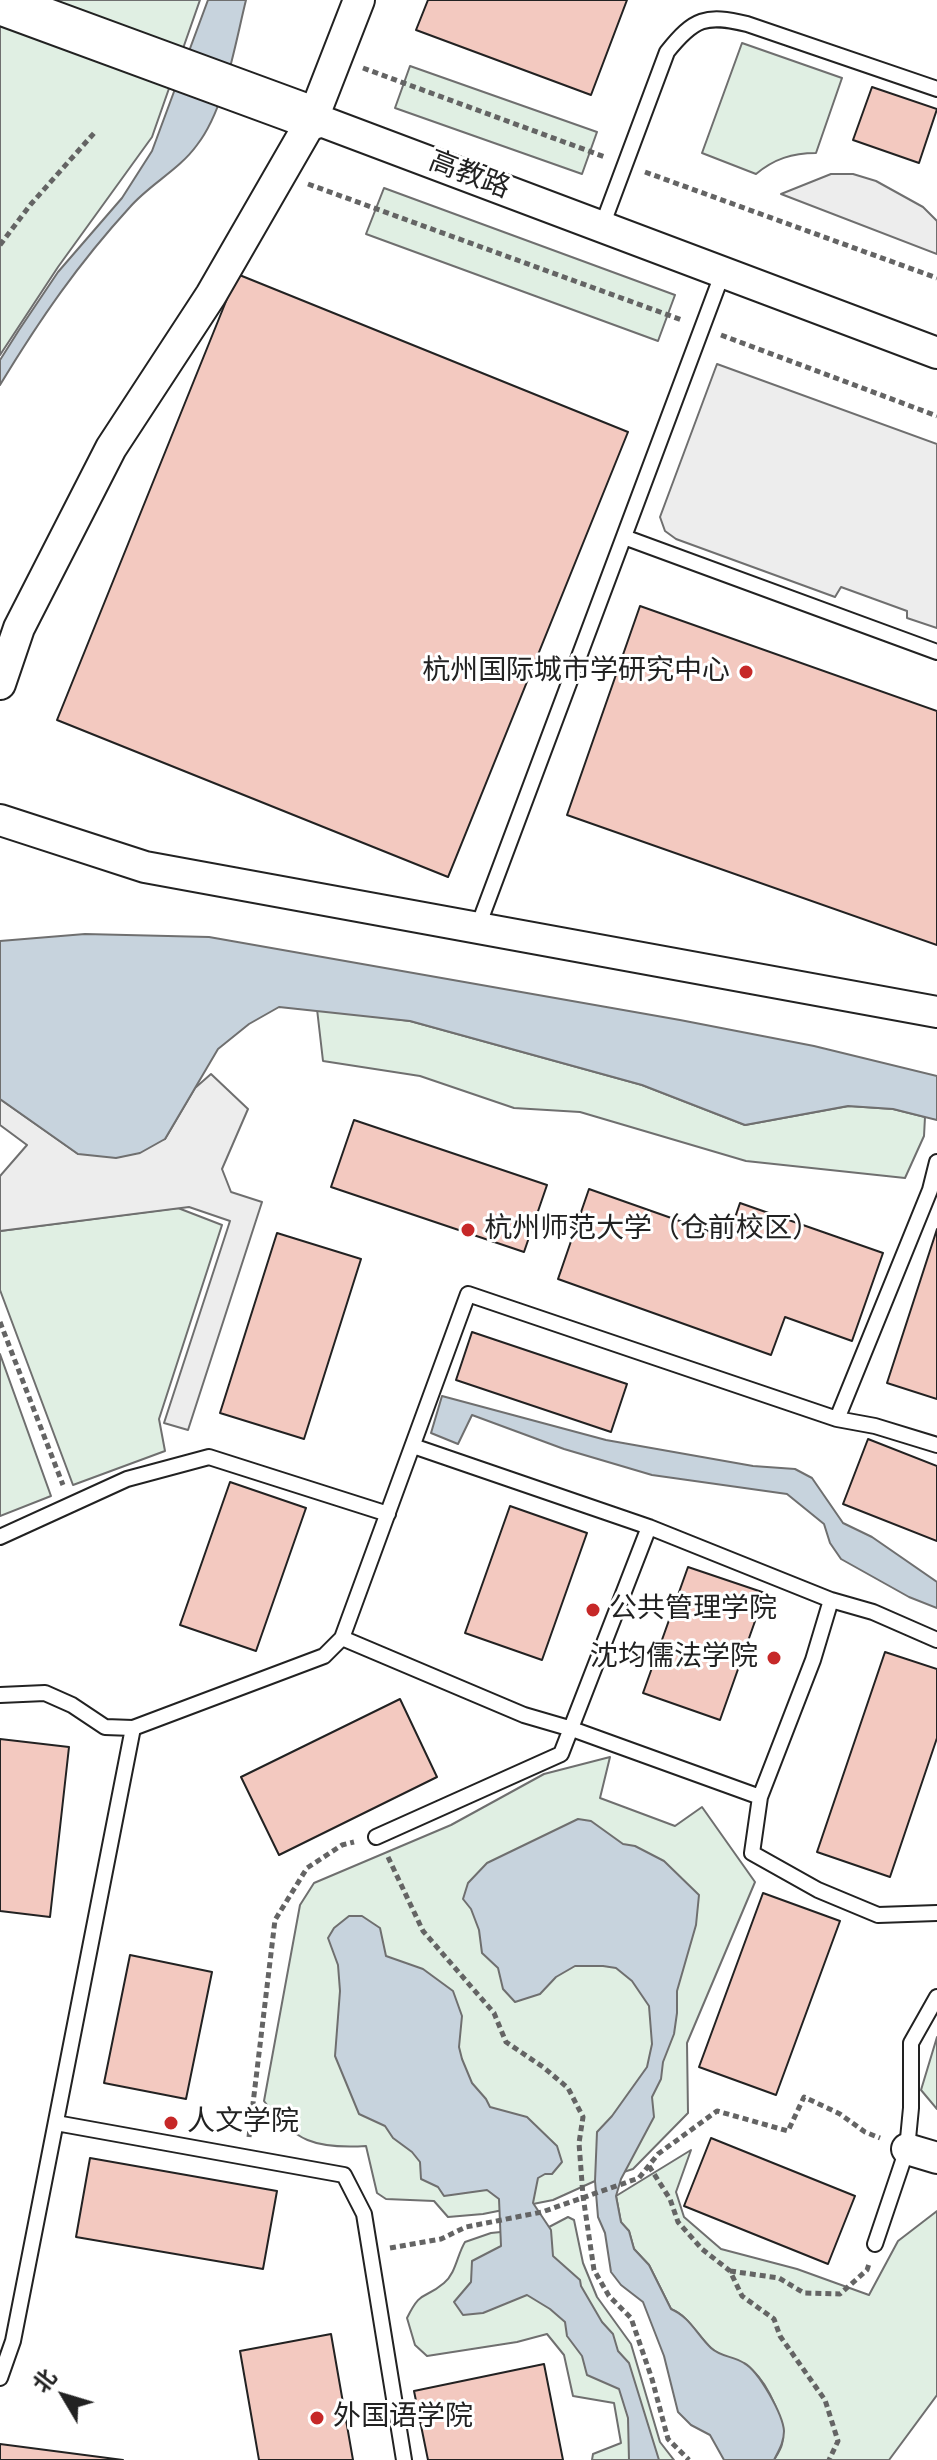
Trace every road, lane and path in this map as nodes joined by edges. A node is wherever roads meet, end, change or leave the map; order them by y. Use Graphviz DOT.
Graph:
graph roads {
  1 [pos="359,0"];
  2 [pos="0,3"];
  3 [pos="937,89"];
  4 [pos="313,118"];
  5 [pos="95,132"];
  6 [pos="280,174"];
  7 [pos="602,226"];
  8 [pos="0,245"];
  9 [pos="723,272"];
  10 [pos="702,328"];
  11 [pos="937,353"];
  12 [pos="937,416"];
  13 [pos="624,537"];
  14 [pos="937,652"];
  15 [pos="0,684"];
  16 [pos="0,820"];
  17 [pos="477,929"];
  18 [pos="937,1012"];
  19 [pos="937,1162"];
  20 [pos="933,1191"];
  21 [pos="0,1322"];
  22 [pos="837,1419"];
  23 [pos="937,1445"];
  24 [pos="413,1446"];
  25 [pos="70,1505"];
  26 [pos="388,1514"];
  27 [pos="649,1527"];
  28 [pos="0,1537"];
  29 [pos="831,1600"];
  30 [pos="342,1638"];
  31 [pos="937,1640"];
  32 [pos="0,1695"];
  33 [pos="133,1728"];
  34 [pos="572,1729"];
  35 [pos="760,1797"];
  36 [pos="376,1837"];
  37 [pos="937,1913"];
  38 [pos="937,1997"];
  39 [pos="56,2123"];
  40 [pos="907,2149"];
  41 [pos="247,2156"];
  42 [pos="937,2158"];
  43 [pos="649,2165"];
  44 [pos="583,2196"];
  45 [pos="875,2244"];
  46 [pos="370,2251"];
  47 [pos="730,2271"];
  48 [pos="0,2378"];
  49 [pos="404,2460"];
  50 [pos="689,2460"];
  51 [pos="829,2460"];
  1 -- 4 [label="street"];
  2 -- 4 [label="street, 高教路"];
  3 -- 7 [label="lane"];
  4 -- 6 [label="street"];
  4 -- 7 [label="street, 高教路"];
  5 -- 8 [label="path"];
  6 -- 10 [label="path"];
  6 -- 15 [label="street"];
  7 -- 9 [label="street, 高教路"];
  9 -- 10 [label="lane"];
  9 -- 11 [label="street, 高教路"];
  10 -- 12 [label="path"];
  10 -- 13 [label="lane"];
  13 -- 14 [label="lane"];
  13 -- 17 [label="lane"];
  16 -- 17 [label="street"];
  17 -- 18 [label="street"];
  19 -- 20 [label="lane"];
  20 -- 22 [label="lane"];
  21 -- 25 [label="path"];
  22 -- 23 [label="lane"];
  22 -- 24 [label="lane"];
  24 -- 26 [label="lane"];
  24 -- 27 [label="lane"];
  25 -- 26 [label="lane"];
  25 -- 28 [label="lane"];
  26 -- 30 [label="lane"];
  27 -- 29 [label="lane"];
  27 -- 34 [label="lane"];
  29 -- 31 [label="lane"];
  29 -- 35 [label="lane"];
  30 -- 33 [label="lane"];
  30 -- 34 [label="lane"];
  32 -- 33 [label="lane"];
  33 -- 39 [label="lane"];
  34 -- 35 [label="lane"];
  34 -- 36 [label="lane"];
  35 -- 37 [label="lane"];
  36 -- 41 [label="path"];
  36 -- 44 [label="path"];
  38 -- 40 [label="lane"];
  39 -- 41 [label="lane"];
  39 -- 48 [label="lane"];
  40 -- 42 [label="street"];
  40 -- 43 [label="path"];
  40 -- 45 [label="lane"];
  41 -- 46 [label="lane"];
  43 -- 44 [label="path"];
  43 -- 47 [label="path"];
  44 -- 46 [label="path"];
  44 -- 50 [label="path"];
  45 -- 47 [label="path"];
  46 -- 49 [label="lane"];
  47 -- 51 [label="path"];
}
